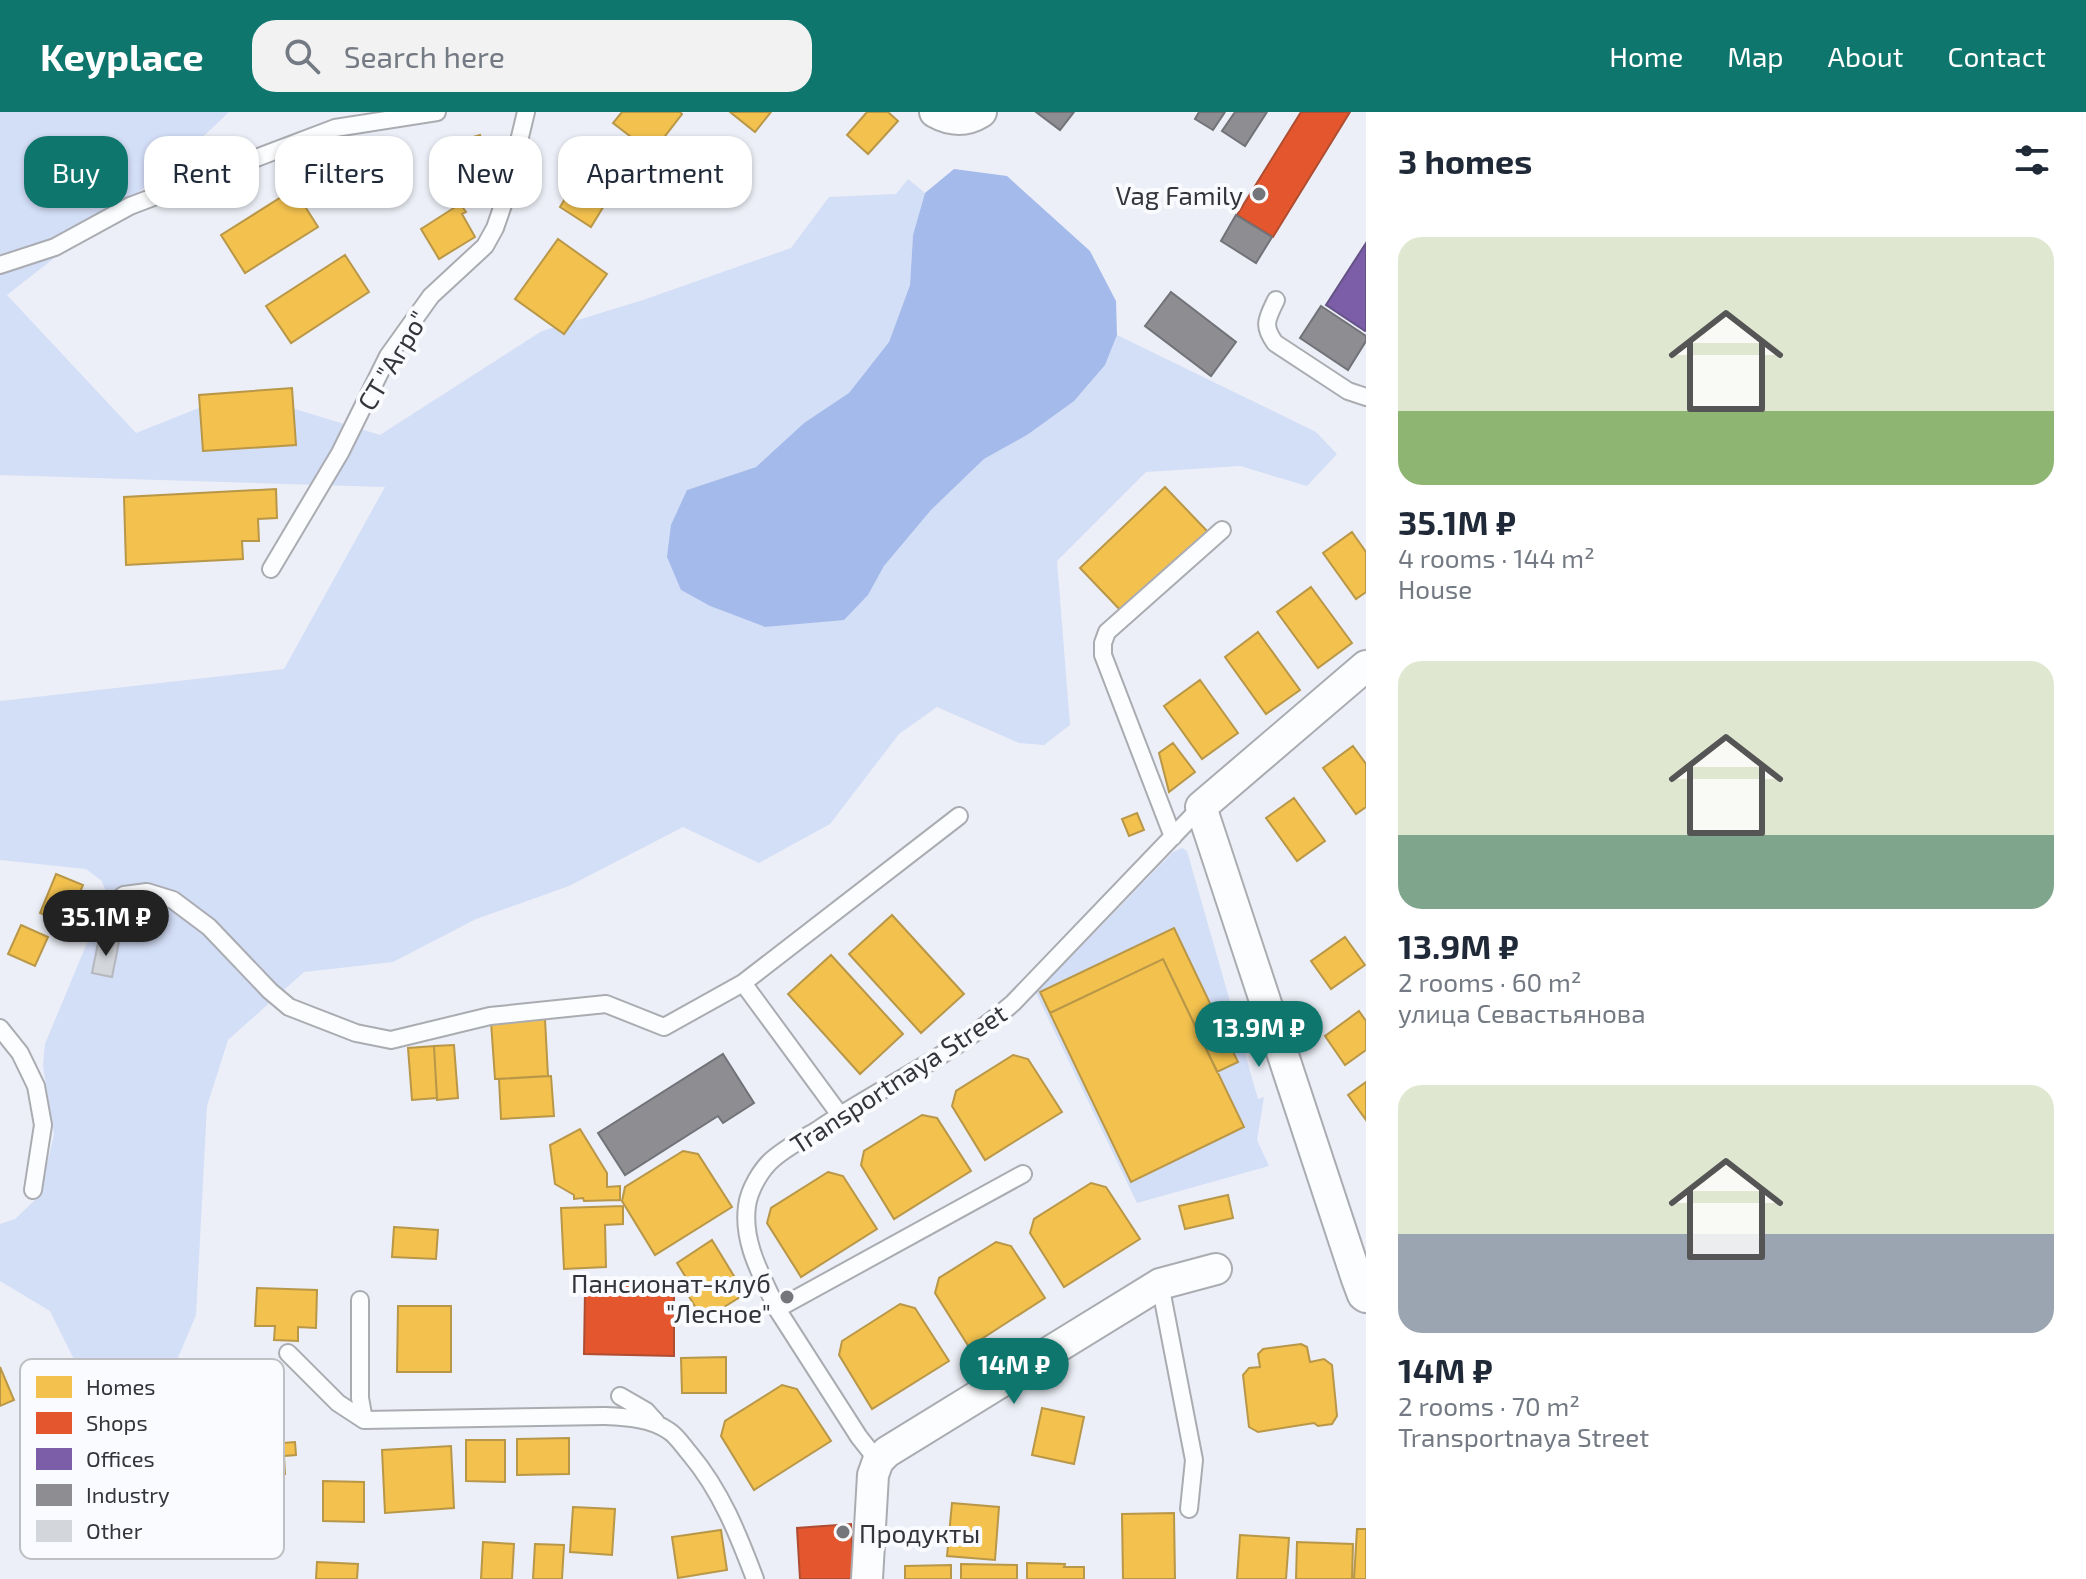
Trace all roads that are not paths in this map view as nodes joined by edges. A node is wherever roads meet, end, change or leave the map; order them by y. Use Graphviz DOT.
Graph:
graph roads {
  1 [pos="437,112"];
  2 [pos="526,112"];
  3 [pos="935,112"];
  4 [pos="981,112"];
  5 [pos="0,265"];
  6 [pos="1276,300"];
  7 [pos="1366,397"];
  8 [pos="1222,530"];
  9 [pos="271,569"];
  10 [pos="1366,666"];
  11 [pos="1201,807"];
  12 [pos="959,816"];
  13 [pos="1173,837"];
  14 [pos="100,913"];
  15 [pos="743,983"];
  16 [pos="0,1028"];
  17 [pos="840,1115"];
  18 [pos="1023,1174"];
  19 [pos="33,1190"];
  20 [pos="1216,1269"];
  21 [pos="1160,1284"];
  22 [pos="1366,1297"];
  23 [pos="360,1300"];
  24 [pos="777,1309"];
  25 [pos="288,1353"];
  26 [pos="620,1396"];
  27 [pos="364,1420"];
  28 [pos="660,1426"];
  29 [pos="878,1461"];
  30 [pos="1189,1509"];
  31 [pos="755,1579"];
  32 [pos="867,1579"];
  1 -- 5 [label="lane"];
  2 -- 9 [label="lane, СТ \"Агро\""];
  3 -- 4 [label="street"];
  6 -- 7 [label="lane"];
  8 -- 13 [label="lane"];
  10 -- 11 [label="street"];
  11 -- 13 [label="lane, Transportnaya Street"];
  11 -- 22 [label="street"];
  12 -- 15 [label="lane"];
  13 -- 17 [label="lane, Transportnaya Street"];
  14 -- 15 [label="lane"];
  15 -- 17 [label="lane"];
  16 -- 19 [label="lane"];
  17 -- 24 [label="lane, Transportnaya Street"];
  18 -- 24 [label="lane"];
  20 -- 21 [label="street"];
  21 -- 29 [label="street"];
  21 -- 30 [label="lane"];
  23 -- 27 [label="lane"];
  24 -- 29 [label="lane, Transportnaya Street"];
  25 -- 27 [label="lane"];
  26 -- 28 [label="lane"];
  27 -- 28 [label="lane"];
  28 -- 31 [label="lane"];
  29 -- 32 [label="street"];
}
